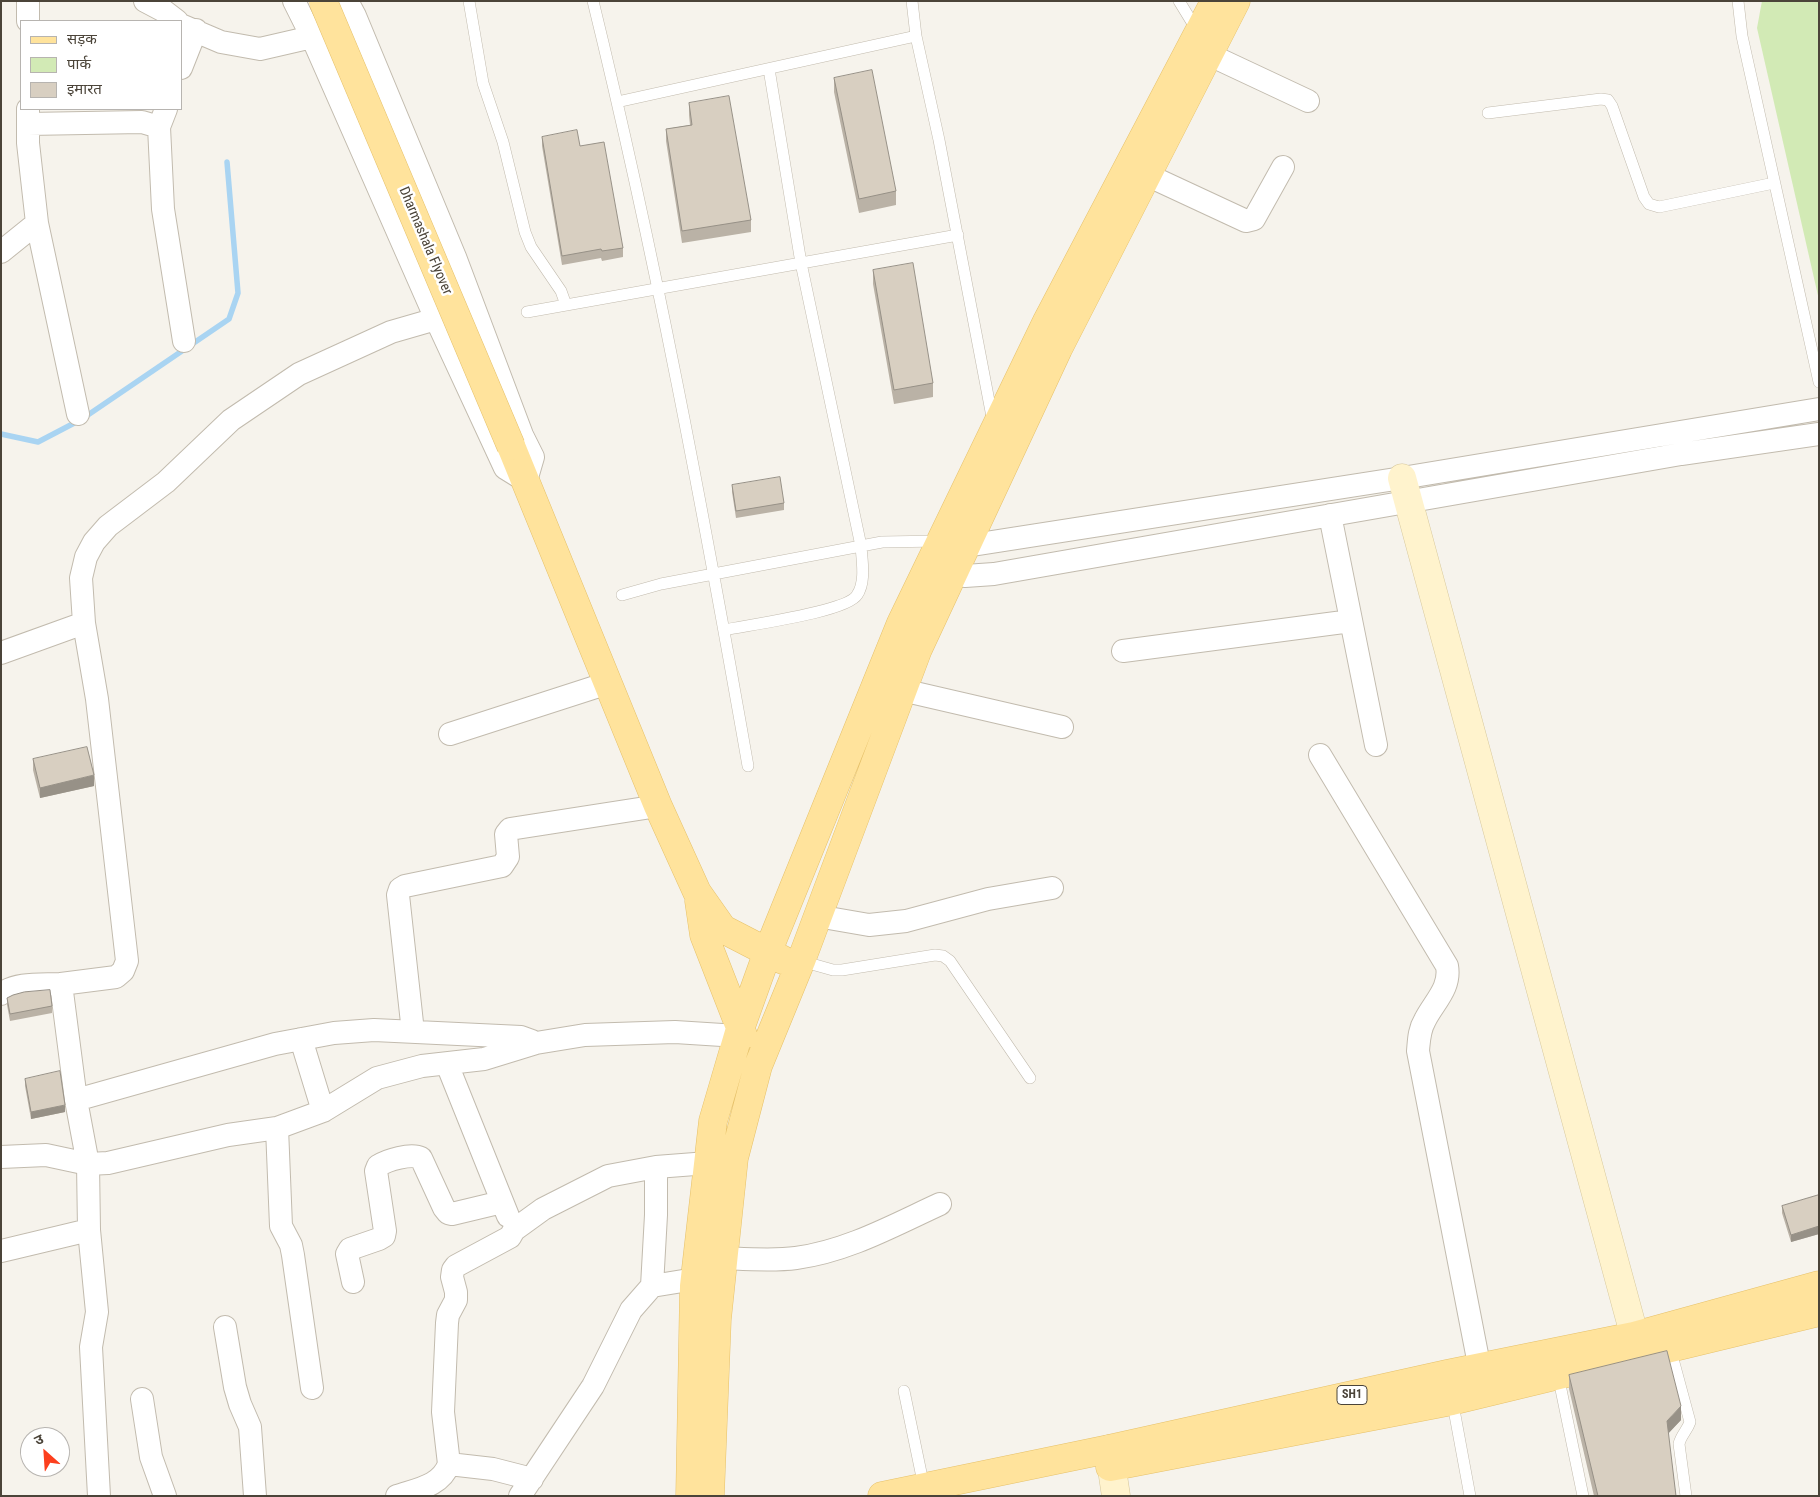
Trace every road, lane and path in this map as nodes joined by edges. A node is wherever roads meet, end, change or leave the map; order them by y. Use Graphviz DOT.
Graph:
graph roads {
  1 [pos="28,1"];
  2 [pos="145,1"];
  3 [pos="175,1"];
  4 [pos="294,1"];
  5 [pos="323,1"];
  6 [pos="469,1"];
  7 [pos="592,1"];
  8 [pos="912,1"];
  9 [pos="1179,1"];
  10 [pos="1215,1"];
  11 [pos="1236,1"];
  12 [pos="1738,1"];
  13 [pos="351,9"];
  14 [pos="28,20"];
  15 [pos="178,20"];
  16 [pos="184,24"];
  17 [pos="916,36"];
  18 [pos="312,37"];
  19 [pos="1203,44"];
  20 [pos="182,53"];
  21 [pos="769,69"];
  22 [pos="1308,101"];
  23 [pos="617,102"];
  24 [pos="1488,113"];
  25 [pos="28,116"];
  26 [pos="162,118"];
  27 [pos="1283,167"];
  28 [pos="1138,171"];
  29 [pos="1774,183"];
  30 [pos="37,223"];
  31 [pos="958,235"];
  32 [pos="1,252"];
  33 [pos="801,263"];
  34 [pos="658,288"];
  35 [pos="566,305"];
  36 [pos="527,312"];
  37 [pos="436,319"];
  38 [pos="184,341"];
  39 [pos="1819,382"];
  40 [pos="1819,409"];
  41 [pos="78,414"];
  42 [pos="994,429"];
  43 [pos="1819,434"];
  44 [pos="526,481"];
  45 [pos="1405,490"];
  46 [pos="1330,515"];
  47 [pos="953,544"];
  48 [pos="861,546"];
  49 [pos="939,572"];
  50 [pos="714,574"];
  51 [pos="622,595"];
  52 [pos="1351,621"];
  53 [pos="84,623"];
  54 [pos="724,630"];
  55 [pos="1123,651"];
  56 [pos="1,653"];
  57 [pos="608,682"];
  58 [pos="902,690"];
  59 [pos="1062,727"];
  60 [pos="450,734"];
  61 [pos="1376,745"];
  62 [pos="1320,755"];
  63 [pos="748,766"];
  64 [pos="658,806"];
  65 [pos="1052,888"];
  66 [pos="697,892"];
  67 [pos="817,916"];
  68 [pos="768,951"];
  69 [pos="799,964"];
  70 [pos="61,984"];
  71 [pos="1,994"];
  72 [pos="413,1032"];
  73 [pos="739,1032"];
  74 [pos="301,1039"];
  75 [pos="536,1043"];
  76 [pos="447,1064"];
  77 [pos="758,1066"];
  78 [pos="1030,1078"];
  79 [pos="76,1100"];
  80 [pos="323,1112"];
  81 [pos="277,1128"];
  82 [pos="1,1157"];
  83 [pos="708,1163"];
  84 [pos="88,1164"];
  85 [pos="656,1167"];
  86 [pos="502,1202"];
  87 [pos="940,1204"];
  88 [pos="89,1230"];
  89 [pos="514,1230"];
  90 [pos="1,1251"];
  91 [pos="723,1258"];
  92 [pos="695,1279"];
  93 [pos="353,1282"];
  94 [pos="652,1286"];
  95 [pos="1815,1306"];
  96 [pos="225,1326"];
  97 [pos="1637,1346"];
  98 [pos="1670,1348"];
  99 [pos="1447,1374"];
  100 [pos="1558,1375"];
  101 [pos="1482,1380"];
  102 [pos="312,1388"];
  103 [pos="904,1391"];
  104 [pos="142,1399"];
  105 [pos="1452,1401"];
  106 [pos="1102,1459"];
  107 [pos="449,1464"];
  108 [pos="924,1487"];
  109 [pos="526,1488"];
  110 [pos="99,1496"];
  111 [pos="165,1496"];
  112 [pos="255,1496"];
  113 [pos="397,1496"];
  114 [pos="690,1496"];
  115 [pos="710,1496"];
  116 [pos="882,1496"];
  117 [pos="965,1496"];
  118 [pos="1099,1496"];
  119 [pos="1116,1496"];
  120 [pos="1470,1496"];
  121 [pos="1583,1496"];
  122 [pos="1686,1496"];
  1 -- 14 [label="street"];
  2 -- 15 [label="street"];
  3 -- 16 [label="street"];
  4 -- 18 [label="street"];
  5 -- 44 [label="main road, Dharmashala Flyover, bridge"];
  6 -- 35 [label="lane"];
  7 -- 23 [label="lane"];
  8 -- 17 [label="lane"];
  9 -- 19 [label="lane"];
  10 -- 19 [label="main road"];
  11 -- 19 [label="main road"];
  12 -- 29 [label="lane"];
  13 -- 18 [label="street"];
  13 -- 44 [label="street"];
  16 -- 18 [label="street"];
  16 -- 20 [label="street"];
  17 -- 21 [label="lane"];
  17 -- 31 [label="lane"];
  18 -- 37 [label="street"];
  19 -- 22 [label="street"];
  19 -- 28 [label="main road"];
  21 -- 23 [label="lane"];
  21 -- 33 [label="lane"];
  23 -- 34 [label="lane"];
  24 -- 29 [label="lane"];
  25 -- 26 [label="street"];
  25 -- 30 [label="street"];
  26 -- 38 [label="street"];
  27 -- 28 [label="street"];
  28 -- 42 [label="main road"];
  28 -- 47 [label="main road"];
  29 -- 39 [label="lane"];
  30 -- 32 [label="street"];
  30 -- 41 [label="street"];
  31 -- 33 [label="lane"];
  31 -- 42 [label="lane"];
  33 -- 34 [label="lane"];
  33 -- 48 [label="lane"];
  34 -- 35 [label="lane"];
  34 -- 50 [label="lane"];
  35 -- 36 [label="lane"];
  37 -- 44 [label="street"];
  37 -- 53 [label="street"];
  40 -- 45 [label="street"];
  42 -- 47 [label="main road"];
  43 -- 45 [label="street"];
  44 -- 57 [label="main road, Dharmashala Flyover"];
  45 -- 46 [label="street"];
  45 -- 47 [label="street"];
  45 -- 97 [label="street"];
  46 -- 49 [label="street"];
  46 -- 52 [label="street"];
  47 -- 48 [label="lane"];
  47 -- 49 [label="main road"];
  48 -- 50 [label="lane"];
  48 -- 54 [label="lane"];
  49 -- 58 [label="main road"];
  49 -- 68 [label="main road"];
  50 -- 51 [label="lane"];
  50 -- 54 [label="lane"];
  52 -- 55 [label="street"];
  52 -- 61 [label="street"];
  53 -- 56 [label="street"];
  53 -- 70 [label="street"];
  54 -- 63 [label="lane"];
  57 -- 60 [label="street"];
  57 -- 64 [label="main road, Dharmashala Flyover"];
  58 -- 59 [label="street"];
  58 -- 67 [label="main road"];
  62 -- 101 [label="street"];
  64 -- 66 [label="main road, Dharmashala Flyover"];
  64 -- 72 [label="street"];
  65 -- 67 [label="street"];
  66 -- 68 [label="main road"];
  66 -- 73 [label="main road"];
  67 -- 69 [label="main road"];
  68 -- 69 [label="main road"];
  68 -- 73 [label="main road"];
  69 -- 77 [label="main road"];
  69 -- 78 [label="lane"];
  70 -- 71 [label="street"];
  70 -- 79 [label="street"];
  72 -- 74 [label="street"];
  72 -- 75 [label="street"];
  73 -- 75 [label="street"];
  73 -- 77 [label="main road"];
  73 -- 83 [label="main road"];
  74 -- 79 [label="street"];
  74 -- 80 [label="street"];
  75 -- 76 [label="street"];
  76 -- 80 [label="street"];
  76 -- 86 [label="street"];
  77 -- 91 [label="main road"];
  79 -- 84 [label="street"];
  80 -- 81 [label="street"];
  81 -- 84 [label="street"];
  81 -- 102 [label="street"];
  82 -- 84 [label="street"];
  83 -- 85 [label="street"];
  83 -- 92 [label="main road"];
  84 -- 88 [label="street"];
  85 -- 89 [label="street"];
  85 -- 94 [label="street"];
  86 -- 89 [label="street"];
  86 -- 93 [label="street"];
  87 -- 91 [label="street"];
  88 -- 90 [label="street"];
  88 -- 110 [label="street"];
  89 -- 107 [label="street"];
  91 -- 115 [label="main road"];
  92 -- 94 [label="street"];
  92 -- 114 [label="main road"];
  94 -- 109 [label="street"];
  95 -- 97 [label="main road, SH1"];
  95 -- 98 [label="main road, SH1"];
  96 -- 112 [label="street"];
  97 -- 98 [label="main road, SH1"];
  97 -- 100 [label="main road, SH1"];
  97 -- 101 [label="main road, SH1"];
  98 -- 122 [label="lane"];
  99 -- 101 [label="main road, SH1"];
  99 -- 105 [label="lane"];
  99 -- 106 [label="main road, SH1"];
  100 -- 101 [label="main road, SH1"];
  100 -- 121 [label="lane"];
  101 -- 105 [label="main road, SH1"];
  103 -- 108 [label="lane"];
  104 -- 111 [label="street"];
  105 -- 106 [label="main road, SH1"];
  105 -- 120 [label="lane"];
  106 -- 108 [label="main road, SH1"];
  106 -- 117 [label="main road, SH1"];
  106 -- 118 [label="street"];
  106 -- 119 [label="street"];
  107 -- 109 [label="street"];
  107 -- 113 [label="street"];
  108 -- 116 [label="main road, SH1"];
}
